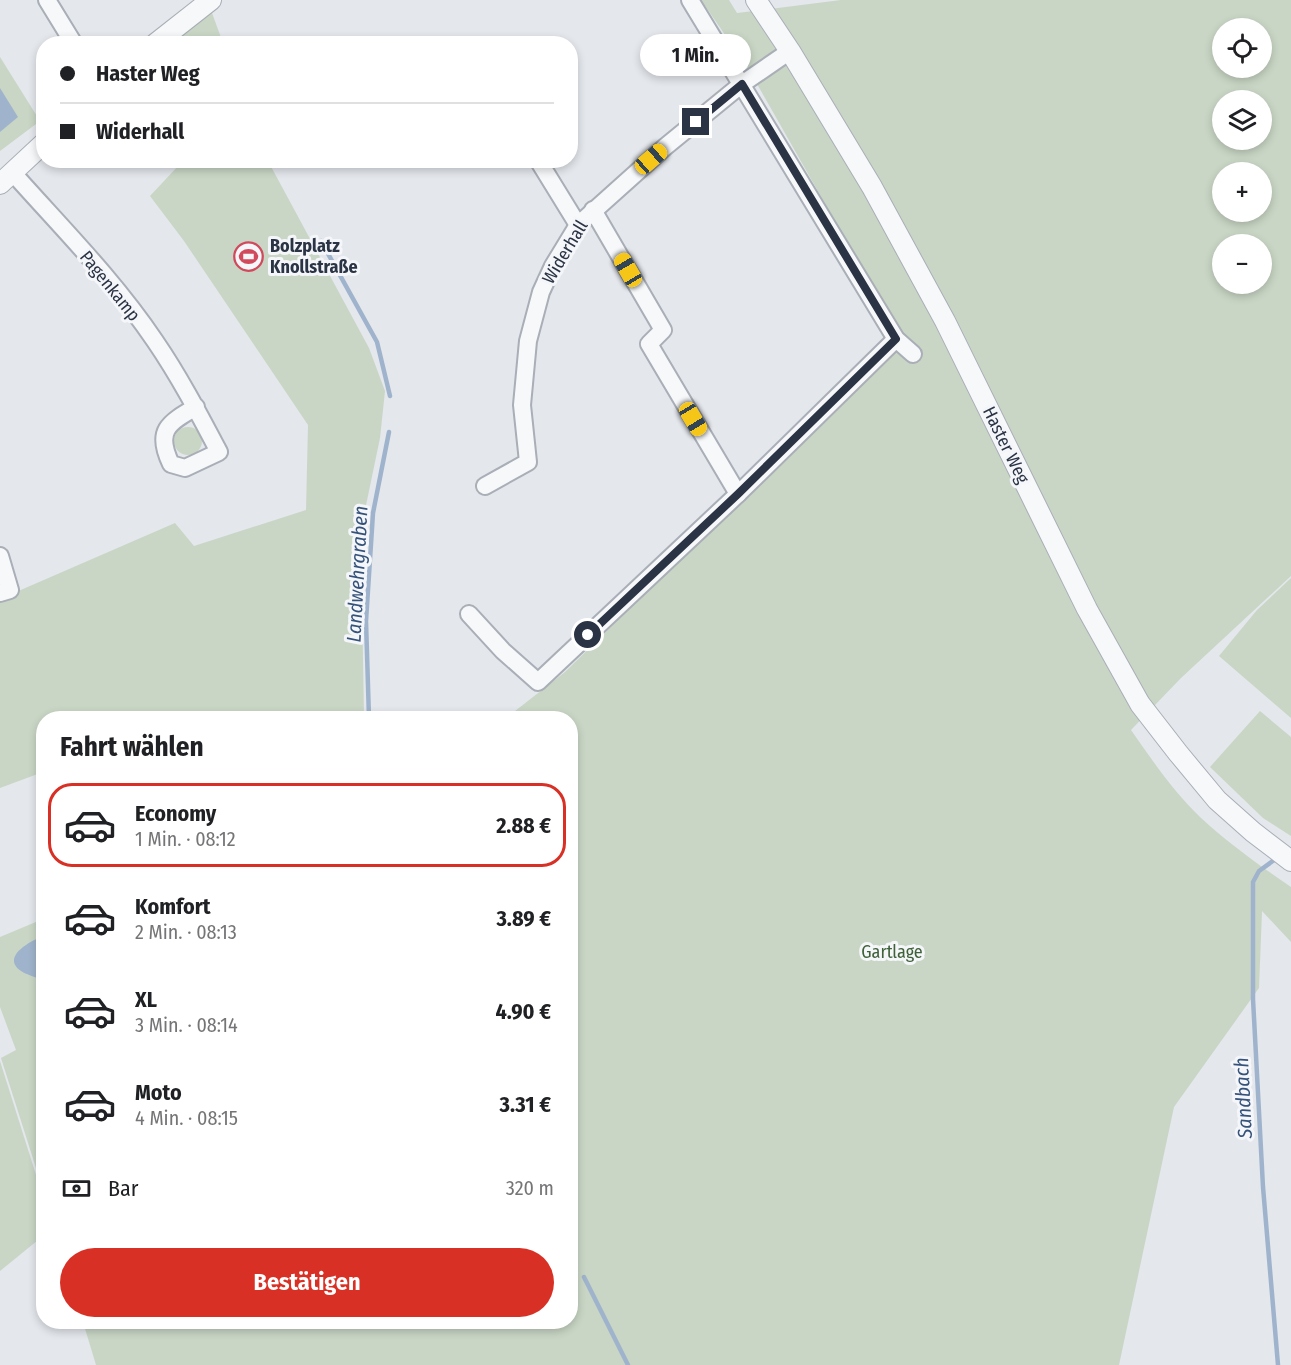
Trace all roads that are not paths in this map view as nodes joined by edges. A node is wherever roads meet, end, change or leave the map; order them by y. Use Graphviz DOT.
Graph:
graph roads {
  1 [pos="47,0"];
  2 [pos="211,0"];
  3 [pos="690,0"];
  4 [pos="756,0"];
  5 [pos="69,36"];
  6 [pos="165,36"];
  7 [pos="790,51"];
  8 [pos="742,84"];
  9 [pos="36,151"];
  10 [pos="543,168"];
  11 [pos="7,178"];
  12 [pos="593,210"];
  13 [pos="578,225"];
  14 [pos="896,339"];
  15 [pos="913,354"];
  16 [pos="196,407"];
  17 [pos="485,486"];
  18 [pos="738,494"];
  19 [pos="0,556"];
  20 [pos="0,593"];
  21 [pos="469,614"];
  22 [pos="1290,860"];
  1 -- 5 [label="street"];
  2 -- 6 [label="street"];
  3 -- 8 [label="street"];
  4 -- 7 [label="street, Haster Weg"];
  7 -- 8 [label="street, Widerhall"];
  7 -- 22 [label="street, Haster Weg"];
  8 -- 12 [label="street, Widerhall"];
  8 -- 14 [label="street"];
  9 -- 11 [label="street"];
  10 -- 13 [label="street"];
  11 -- 16 [label="street, Pagenkamp"];
  12 -- 13 [label="street, Widerhall"];
  12 -- 18 [label="street"];
  13 -- 17 [label="street, Widerhall"];
  14 -- 15 [label="street"];
  14 -- 18 [label="street"];
  18 -- 21 [label="street"];
  19 -- 20 [label="street"];
}
